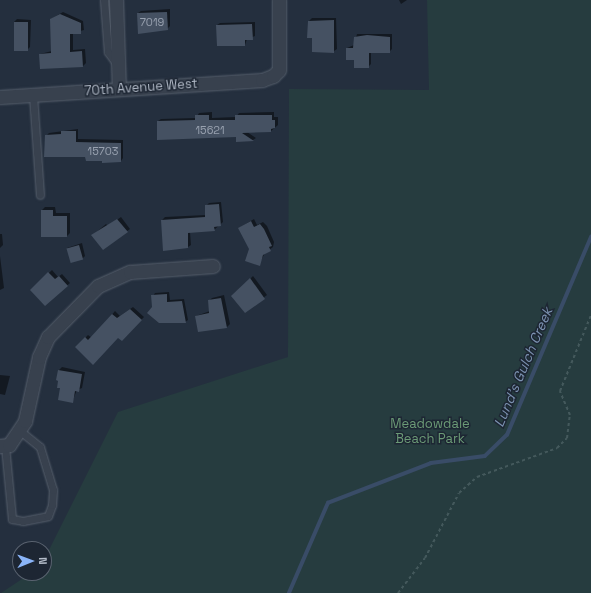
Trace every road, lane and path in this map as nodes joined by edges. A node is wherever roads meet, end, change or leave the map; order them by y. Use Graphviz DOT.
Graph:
graph roads {
  1 [pos="104,0"];
  2 [pos="116,0"];
  3 [pos="279,0"];
  4 [pos="117,65"];
  5 [pos="119,89"];
  6 [pos="33,95"];
  7 [pos="0,98"];
  8 [pos="40,195"];
  9 [pos="213,266"];
  10 [pos="591,315"];
  11 [pos="19,430"];
  12 [pos="4,446"];
  13 [pos="398,593"];
  1 -- 4 [label="lane"];
  2 -- 4 [label="street"];
  3 -- 5 [label="street, 70th Avenue West"];
  4 -- 5 [label="street"];
  5 -- 6 [label="street, 70th Avenue West"];
  6 -- 7 [label="street, 70th Avenue West"];
  6 -- 8 [label="lane"];
  9 -- 11 [label="street"];
  10 -- 13 [label="path"];
  11 -- 12 [label="street"];
  11 -- 12 [label="lane"];
}
